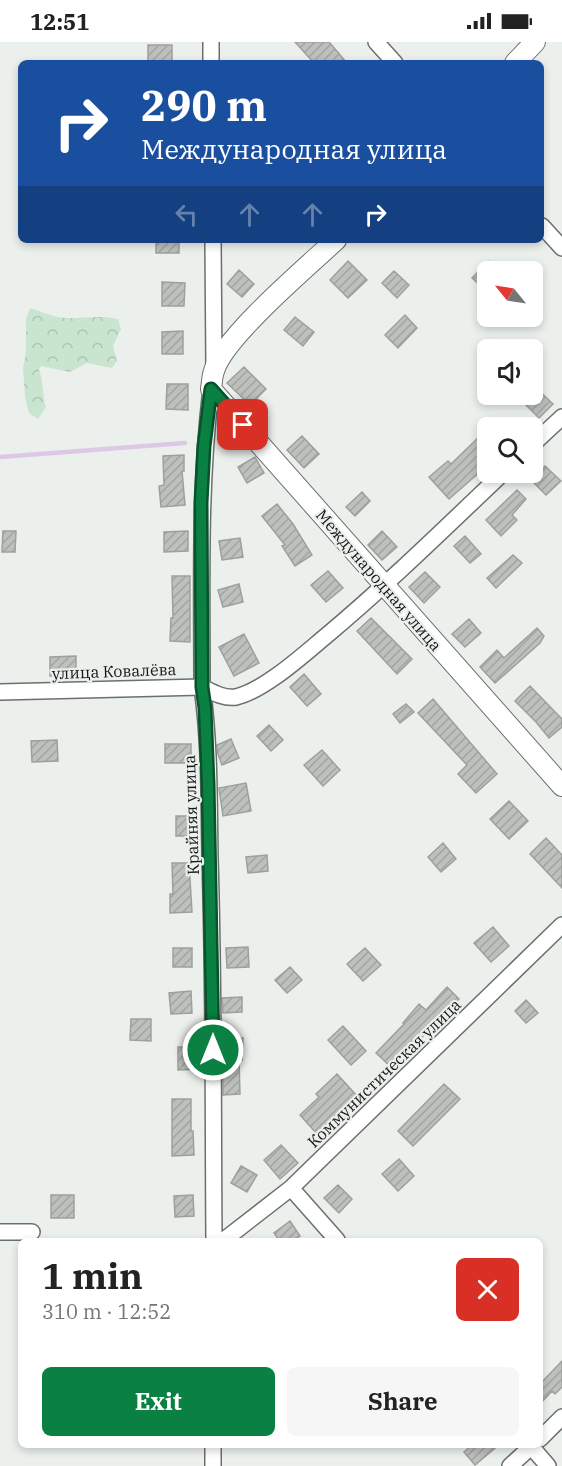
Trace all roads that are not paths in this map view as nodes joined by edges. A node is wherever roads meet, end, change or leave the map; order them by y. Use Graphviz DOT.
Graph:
graph roads {
  1 [pos="211,42"];
  2 [pos="376,42"];
  3 [pos="535,42"];
  4 [pos="211,60"];
  5 [pos="392,60"];
  6 [pos="518,60"];
  7 [pos="544,228"];
  8 [pos="213,243"];
  9 [pos="333,243"];
  10 [pos="562,248"];
  11 [pos="214,369"];
  12 [pos="211,389"];
  13 [pos="562,417"];
  14 [pos="543,435"];
  15 [pos="492,483"];
  16 [pos="384,586"];
  17 [pos="202,687"];
  18 [pos="0,692"];
  19 [pos="562,786"];
  20 [pos="562,925"];
  21 [pos="291,1188"];
  22 [pos="0,1232"];
  23 [pos="32,1232"];
  24 [pos="214,1238"];
  25 [pos="227,1238"];
  26 [pos="335,1238"];
  27 [pos="562,1417"];
  28 [pos="543,1435"];
  29 [pos="213,1448"];
  30 [pos="530,1448"];
  31 [pos="537,1448"];
  32 [pos="213,1466"];
  33 [pos="510,1466"];
  34 [pos="548,1466"];
  1 -- 4 [label="street"];
  2 -- 5 [label="street"];
  3 -- 6 [label="street"];
  7 -- 10 [label="street"];
  8 -- 11 [label="street"];
  9 -- 11 [label="street"];
  11 -- 12 [label="street"];
  12 -- 16 [label="street, Международная улица"];
  12 -- 17 [label="street, Крайняя улица"];
  13 -- 14 [label="street"];
  15 -- 16 [label="street, улица Ковалёва"];
  16 -- 17 [label="street, улица Ковалёва"];
  16 -- 19 [label="street, Международная улица"];
  17 -- 18 [label="street, улица Ковалёва"];
  17 -- 24 [label="street, Крайняя улица"];
  20 -- 21 [label="street, Коммунистическая улица"];
  21 -- 25 [label="street, Коммунистическая улица"];
  21 -- 26 [label="street"];
  22 -- 23 [label="street"];
  27 -- 28 [label="street"];
  29 -- 32 [label="street"];
  30 -- 33 [label="street"];
  31 -- 34 [label="street"];
}
